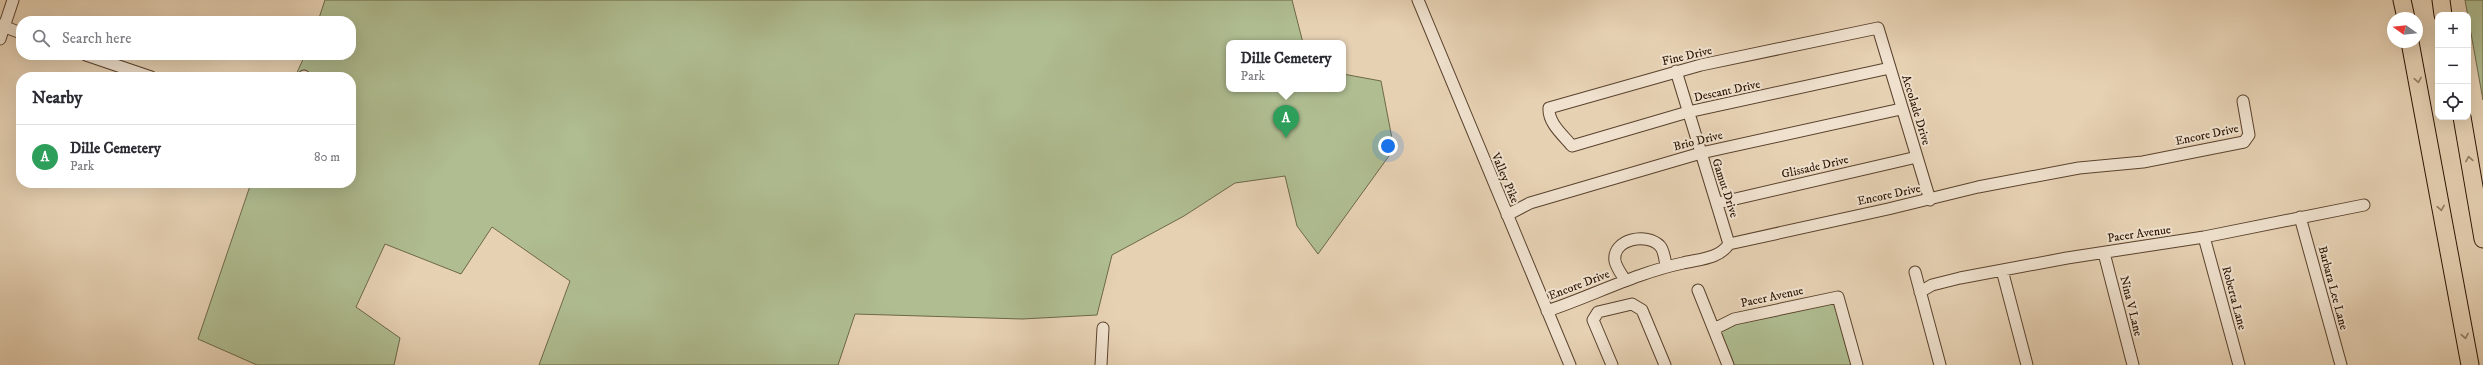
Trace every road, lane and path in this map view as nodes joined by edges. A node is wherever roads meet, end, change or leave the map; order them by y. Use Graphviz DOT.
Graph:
graph roads {
  1 [pos="14,0"];
  2 [pos="1418,0"];
  3 [pos="2402,0"];
  4 [pos="2441,0"];
  5 [pos="2405,12"];
  6 [pos="2443,12"];
  7 [pos="2,26"];
  8 [pos="1878,28"];
  9 [pos="16,31"];
  10 [pos="0,39"];
  11 [pos="2411,48"];
  12 [pos="101,60"];
  13 [pos="1890,68"];
  14 [pos="1676,71"];
  15 [pos="135,72"];
  16 [pos="2243,101"];
  17 [pos="1901,110"];
  18 [pos="1688,112"];
  19 [pos="2463,120"];
  20 [pos="1572,146"];
  21 [pos="1700,153"];
  22 [pos="1918,157"];
  23 [pos="1930,200"];
  24 [pos="1718,203"];
  25 [pos="2364,205"];
  26 [pos="1507,215"];
  27 [pos="2300,217"];
  28 [pos="2204,237"];
  29 [pos="2483,239"];
  30 [pos="1729,244"];
  31 [pos="2104,252"];
  32 [pos="1666,266"];
  33 [pos="2002,270"];
  34 [pos="1914,272"];
  35 [pos="1625,280"];
  36 [pos="1698,290"];
  37 [pos="1920,292"];
  38 [pos="1547,311"];
  39 [pos="1103,328"];
  40 [pos="1714,329"];
  41 [pos="1102,365"];
  42 [pos="1570,365"];
  43 [pos="1612,365"];
  44 [pos="1665,365"];
  45 [pos="1728,365"];
  46 [pos="1857,365"];
  47 [pos="1940,365"];
  48 [pos="2027,365"];
  49 [pos="2133,365"];
  50 [pos="2239,365"];
  51 [pos="2341,365"];
  52 [pos="2470,365"];
  1 -- 7 [label="street"];
  2 -- 26 [label="street, Valley Pike"];
  3 -- 5 [label="highway"];
  4 -- 6 [label="highway"];
  7 -- 9 [label="street"];
  7 -- 10 [label="street"];
  8 -- 13 [label="street, Accolade Drive"];
  8 -- 14 [label="street, Fine Drive"];
  11 -- 52 [label="highway, one-way"];
  12 -- 15 [label="street"];
  13 -- 17 [label="street, Accolade Drive"];
  13 -- 18 [label="street, Descant Drive"];
  14 -- 18 [label="street, Gamut Drive"];
  14 -- 20 [label="street, Fine Drive"];
  16 -- 23 [label="street, Encore Drive"];
  17 -- 21 [label="street, Brio Drive"];
  17 -- 22 [label="street, Accolade Drive"];
  18 -- 20 [label="street, Descant Drive"];
  18 -- 21 [label="street, Gamut Drive"];
  29 -- 19 [label="highway, one-way"];
  21 -- 24 [label="street, Gamut Drive"];
  21 -- 26 [label="street, Brio Drive"];
  22 -- 23 [label="street, Accolade Drive"];
  22 -- 24 [label="street, Glissade Drive"];
  23 -- 30 [label="street, Encore Drive"];
  24 -- 30 [label="street, Gamut Drive"];
  25 -- 27 [label="street, Pacer Avenue"];
  26 -- 38 [label="street, Valley Pike"];
  27 -- 28 [label="street, Pacer Avenue"];
  27 -- 51 [label="street, Barbara Lee Lane"];
  28 -- 31 [label="street, Pacer Avenue"];
  28 -- 50 [label="street, Roberta Lane"];
  30 -- 32 [label="street, Encore Drive"];
  31 -- 33 [label="street, Pacer Avenue"];
  31 -- 49 [label="street, Nina V Lane"];
  32 -- 35 [label="street, Encore Drive"];
  32 -- 35 [label="street"];
  33 -- 37 [label="street, Pacer Avenue"];
  33 -- 48 [label="street"];
  34 -- 37 [label="street"];
  35 -- 38 [label="street, Encore Drive"];
  36 -- 40 [label="street"];
  37 -- 47 [label="street"];
  38 -- 42 [label="street, Valley Pike"];
  39 -- 41 [label="street"];
  40 -- 45 [label="street"];
  40 -- 46 [label="street, Pacer Avenue"];
  43 -- 44 [label="street"];
}
